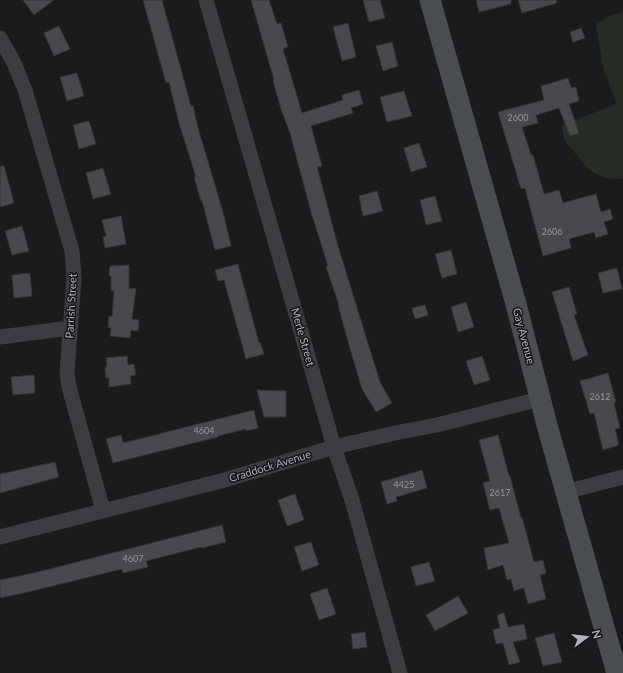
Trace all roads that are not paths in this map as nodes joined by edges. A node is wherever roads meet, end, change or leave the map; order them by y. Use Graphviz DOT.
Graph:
graph roads {
  1 [pos="206,0"];
  2 [pos="430,0"];
  3 [pos="0,38"];
  4 [pos="70,328"];
  5 [pos="0,337"];
  6 [pos="540,399"];
  7 [pos="334,447"];
  8 [pos="623,477"];
  9 [pos="565,492"];
  10 [pos="103,510"];
  11 [pos="0,537"];
  12 [pos="400,673"];
  13 [pos="617,673"];
  1 -- 7 [label="street, Merle Street"];
  2 -- 6 [label="street, Gay Avenue"];
  3 -- 4 [label="street, Parrish Street"];
  4 -- 5 [label="street"];
  4 -- 10 [label="street, Parrish Street"];
  6 -- 7 [label="street, Craddock Avenue"];
  6 -- 9 [label="street, Gay Avenue"];
  7 -- 10 [label="street, Craddock Avenue"];
  7 -- 12 [label="street, Merle Street"];
  8 -- 9 [label="street"];
  9 -- 13 [label="street, Gay Avenue"];
  10 -- 11 [label="street, Craddock Avenue"];
}
